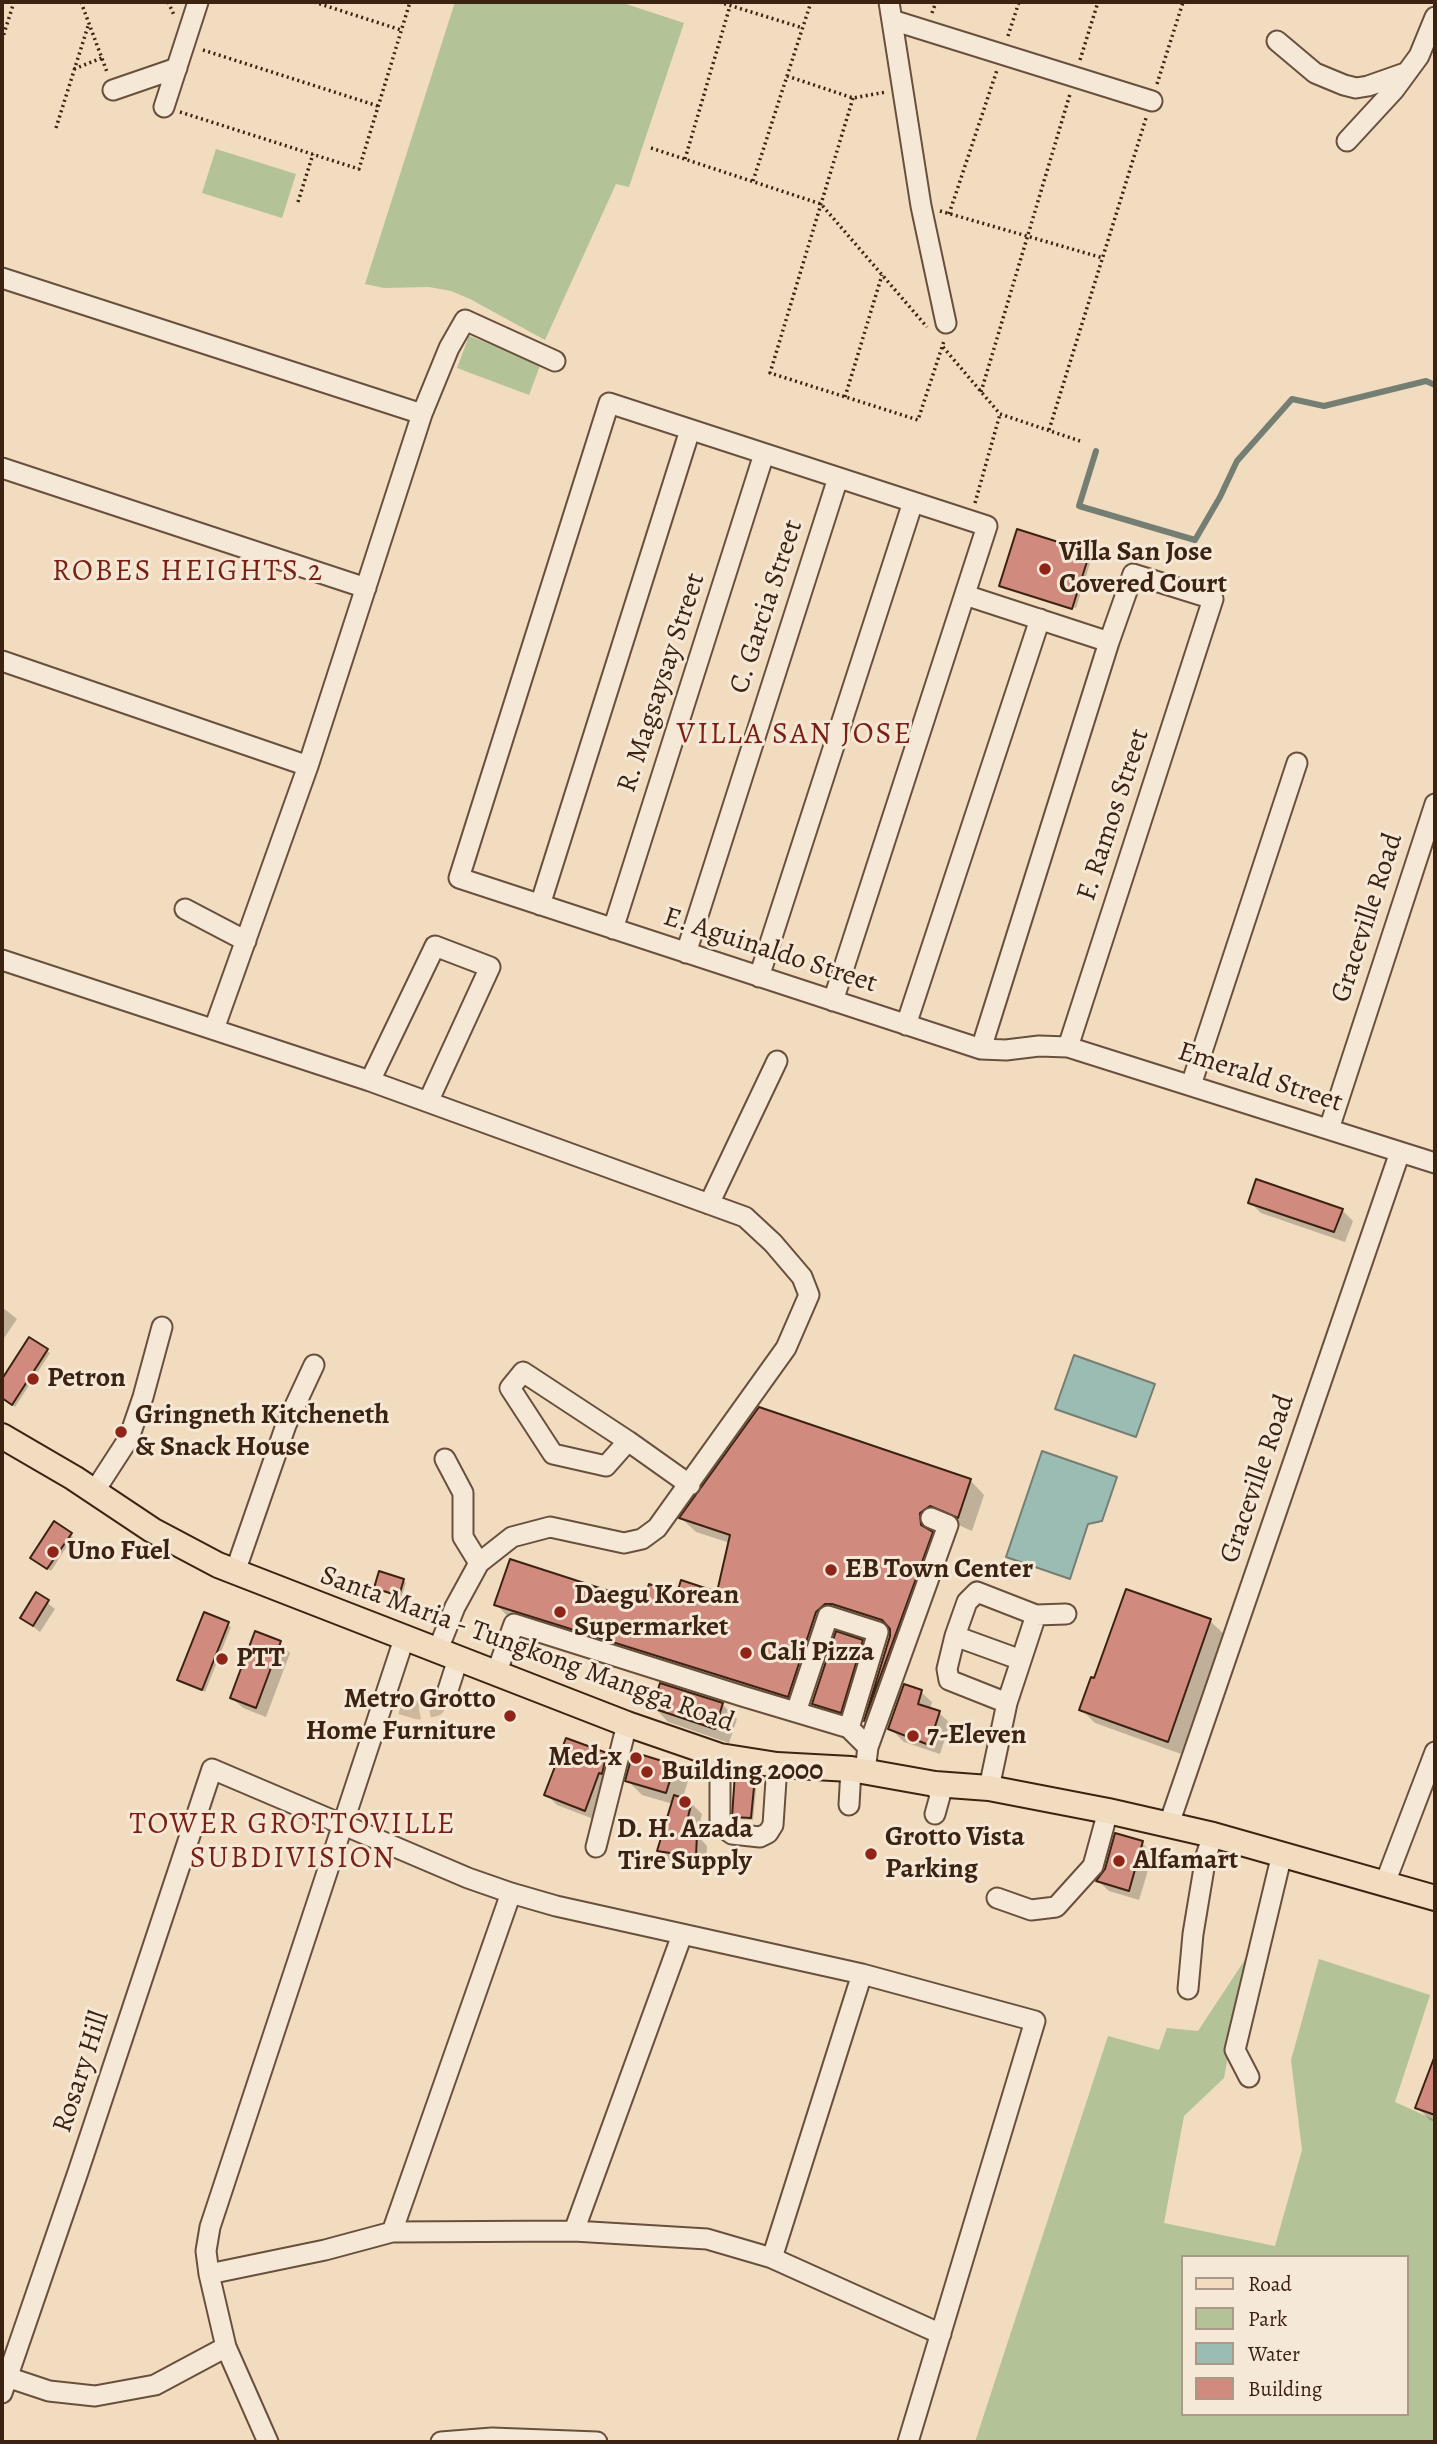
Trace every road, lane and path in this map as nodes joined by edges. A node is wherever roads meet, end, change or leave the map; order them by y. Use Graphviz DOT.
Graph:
graph roads {
  1 [pos="14,2"];
  2 [pos="81,2"];
  3 [pos="198,2"];
  4 [pos="314,2"];
  5 [pos="410,2"];
  6 [pos="719,2"];
  7 [pos="811,2"];
  8 [pos="1019,2"];
  9 [pos="1098,2"];
  10 [pos="1182,2"];
  11 [pos="733,5"];
  12 [pos="890,11"];
  13 [pos="1435,17"];
  14 [pos="89,23"];
  15 [pos="803,28"];
  16 [pos="401,30"];
  17 [pos="2,40"];
  18 [pos="1277,41"];
  19 [pos="185,44"];
  20 [pos="1002,54"];
  21 [pos="102,58"];
  22 [pos="177,68"];
  23 [pos="74,69"];
  24 [pos="1406,73"];
  25 [pos="787,76"];
  26 [pos="1075,77"];
  27 [pos="113,90"];
  28 [pos="901,90"];
  29 [pos="853,98"];
  30 [pos="1152,101"];
  31 [pos="378,106"];
  32 [pos="164,107"];
  33 [pos="56,128"];
  34 [pos="1347,141"];
  35 [pos="651,148"];
  36 [pos="313,154"];
  37 [pos="685,159"];
  38 [pos="753,181"];
  39 [pos="298,202"];
  40 [pos="821,204"];
  41 [pos="920,205"];
  42 [pos="949,214"];
  43 [pos="1028,236"];
  44 [pos="1103,258"];
  45 [pos="882,275"];
  46 [pos="2,278"];
  47 [pos="946,323"];
  48 [pos="942,346"];
  49 [pos="555,361"];
  50 [pos="981,392"];
  51 [pos="845,397"];
  52 [pos="422,414"];
  53 [pos="1000,414"];
  54 [pos="690,430"];
  55 [pos="1049,430"];
  56 [pos="1080,441"];
  57 [pos="764,454"];
  58 [pos="2,468"];
  59 [pos="838,478"];
  60 [pos="913,502"];
  61 [pos="971,521"];
  62 [pos="366,588"];
  63 [pos="965,595"];
  64 [pos="1040,619"];
  65 [pos="1109,642"];
  66 [pos="2,661"];
  67 [pos="1297,762"];
  68 [pos="308,766"];
  69 [pos="1435,804"];
  70 [pos="540,905"];
  71 [pos="185,909"];
  72 [pos="613,929"];
  73 [pos="246,941"];
  74 [pos="686,953"];
  75 [pos="2,960"];
  76 [pos="760,977"];
  77 [pos="833,1001"];
  78 [pos="906,1025"];
  79 [pos="214,1029"];
  80 [pos="1068,1047"];
  81 [pos="981,1049"];
  82 [pos="777,1061"];
  83 [pos="370,1081"];
  84 [pos="1191,1085"];
  85 [pos="428,1102"];
  86 [pos="1329,1129"];
  87 [pos="1400,1152"];
  88 [pos="1435,1163"];
  89 [pos="709,1204"];
  90 [pos="162,1327"];
  91 [pos="314,1365"];
  92 [pos="2,1436"];
  93 [pos="628,1441"];
  94 [pos="445,1459"];
  95 [pos="690,1485"];
  96 [pos="94,1492"];
  97 [pos="931,1518"];
  98 [pos="479,1563"];
  99 [pos="235,1572"];
  100 [pos="1066,1614"];
  101 [pos="1037,1615"];
  102 [pos="955,1636"];
  103 [pos="404,1639"];
  104 [pos="447,1656"];
  105 [pos="1021,1660"];
  106 [pos="496,1674"];
  107 [pos="448,1690"];
  108 [pos="1007,1703"];
  109 [pos="796,1712"];
  110 [pos="627,1724"];
  111 [pos="849,1728"];
  112 [pos="1435,1752"];
  113 [pos="720,1756"];
  114 [pos="861,1762"];
  115 [pos="777,1765"];
  116 [pos="935,1784"];
  117 [pos="989,1788"];
  118 [pos="849,1805"];
  119 [pos="1108,1811"];
  120 [pos="935,1814"];
  121 [pos="342,1824"];
  122 [pos="1169,1824"];
  123 [pos="1213,1835"];
  124 [pos="596,1847"];
  125 [pos="1282,1854"];
  126 [pos="1385,1883"];
  127 [pos="511,1893"];
  128 [pos="997,1898"];
  129 [pos="1435,1899"];
  130 [pos="682,1935"];
  131 [pos="862,1974"];
  132 [pos="1188,1989"];
  133 [pos="1249,2077"];
  134 [pos="574,2231"];
  135 [pos="392,2232"];
  136 [pos="772,2258"];
  137 [pos="209,2274"];
  138 [pos="941,2334"];
  139 [pos="226,2347"];
  140 [pos="4,2385"];
  141 [pos="268,2442"];
  142 [pos="441,2442"];
  143 [pos="597,2442"];
  144 [pos="908,2442"];
  1 -- 17 [label="path"];
  2 -- 14 [label="path"];
  3 -- 19 [label="street"];
  4 -- 16 [label="path"];
  5 -- 16 [label="path"];
  6 -- 11 [label="path"];
  7 -- 15 [label="path"];
  8 -- 20 [label="path"];
  9 -- 26 [label="path"];
  10 -- 30 [label="path"];
  11 -- 15 [label="path"];
  11 -- 37 [label="path"];
  12 -- 20 [label="street"];
  12 -- 28 [label="street"];
  13 -- 24 [label="street"];
  14 -- 21 [label="path"];
  14 -- 23 [label="path"];
  15 -- 25 [label="path"];
  16 -- 31 [label="path"];
  18 -- 24 [label="street"];
  19 -- 22 [label="street"];
  19 -- 31 [label="path"];
  20 -- 26 [label="street"];
  20 -- 42 [label="path"];
  21 -- 23 [label="path"];
  21 -- 27 [label="path"];
  22 -- 27 [label="street"];
  22 -- 32 [label="street"];
  23 -- 33 [label="path"];
  24 -- 34 [label="street"];
  25 -- 29 [label="path"];
  25 -- 38 [label="path"];
  26 -- 30 [label="street"];
  26 -- 43 [label="path"];
  28 -- 29 [label="path"];
  28 -- 41 [label="street"];
  29 -- 40 [label="path"];
  30 -- 44 [label="path"];
  31 -- 36 [label="path"];
  32 -- 36 [label="path"];
  35 -- 37 [label="path"];
  36 -- 39 [label="path"];
  37 -- 38 [label="path"];
  38 -- 40 [label="path"];
  40 -- 45 [label="path"];
  40 -- 51 [label="path"];
  41 -- 42 [label="path"];
  41 -- 47 [label="street"];
  42 -- 43 [label="path"];
  43 -- 44 [label="path"];
  43 -- 50 [label="path"];
  44 -- 55 [label="path"];
  45 -- 48 [label="path"];
  45 -- 51 [label="path"];
  46 -- 52 [label="street"];
  48 -- 50 [label="path"];
  48 -- 51 [label="path"];
  49 -- 52 [label="street"];
  50 -- 53 [label="path"];
  52 -- 62 [label="street"];
  53 -- 55 [label="path"];
  53 -- 61 [label="path"];
  54 -- 57 [label="street"];
  54 -- 70 [label="street"];
  54 -- 70 [label="street, E. Aguinaldo Street"];
  55 -- 56 [label="path"];
  57 -- 59 [label="street"];
  57 -- 72 [label="street, R. Magsaysay Street"];
  58 -- 62 [label="street"];
  59 -- 60 [label="street"];
  59 -- 74 [label="street, C. Garcia Street"];
  60 -- 61 [label="street"];
  60 -- 76 [label="street"];
  61 -- 63 [label="street"];
  62 -- 68 [label="street"];
  63 -- 64 [label="street"];
  63 -- 77 [label="street"];
  64 -- 65 [label="street"];
  64 -- 78 [label="street"];
  65 -- 80 [label="street, F. Ramos Street"];
  65 -- 81 [label="street"];
  66 -- 68 [label="street"];
  67 -- 84 [label="street"];
  68 -- 73 [label="street"];
  69 -- 86 [label="street, Graceville Road"];
  70 -- 72 [label="street, E. Aguinaldo Street"];
  71 -- 73 [label="street"];
  72 -- 74 [label="street, E. Aguinaldo Street"];
  73 -- 79 [label="street"];
  74 -- 76 [label="street, E. Aguinaldo Street"];
  75 -- 79 [label="street"];
  76 -- 77 [label="street, E. Aguinaldo Street"];
  77 -- 78 [label="street, E. Aguinaldo Street"];
  78 -- 81 [label="street, E. Aguinaldo Street"];
  79 -- 83 [label="street"];
  80 -- 81 [label="street, E. Aguinaldo Street"];
  80 -- 84 [label="street, Emerald Street"];
  82 -- 89 [label="street"];
  83 -- 85 [label="street"];
  83 -- 85 [label="street"];
  84 -- 86 [label="street, Emerald Street"];
  85 -- 89 [label="street"];
  86 -- 87 [label="street, Emerald Street"];
  87 -- 88 [label="street, Emerald Street"];
  87 -- 122 [label="street, Graceville Road"];
  89 -- 95 [label="street"];
  90 -- 96 [label="street"];
  91 -- 99 [label="street"];
  92 -- 96 [label="main road, Santa Maria - Tungkong Mangga Road"];
  93 -- 93 [label="street"];
  93 -- 95 [label="street"];
  94 -- 98 [label="street"];
  95 -- 98 [label="street"];
  96 -- 99 [label="main road, Santa Maria - Tungkong Mangga Road"];
  97 -- 114 [label="street"];
  98 -- 104 [label="street"];
  99 -- 103 [label="main road, Santa Maria - Tungkong Mangga Road"];
  100 -- 101 [label="street"];
  101 -- 102 [label="street"];
  101 -- 105 [label="street"];
  102 -- 105 [label="street"];
  102 -- 108 [label="street"];
  103 -- 104 [label="main road, Santa Maria - Tungkong Mangga Road"];
  103 -- 121 [label="street"];
  104 -- 106 [label="main road, Santa Maria - Tungkong Mangga Road"];
  104 -- 107 [label="street"];
  105 -- 108 [label="street"];
  106 -- 109 [label="street"];
  106 -- 110 [label="main road, Santa Maria - Tungkong Mangga Road"];
  108 -- 117 [label="street"];
  109 -- 111 [label="street"];
  109 -- 111 [label="street"];
  110 -- 113 [label="main road, Santa Maria - Tungkong Mangga Road"];
  110 -- 124 [label="street"];
  111 -- 114 [label="street"];
  112 -- 126 [label="street"];
  113 -- 115 [label="main road, Santa Maria - Tungkong Mangga Road"];
  113 -- 115 [label="street"];
  114 -- 115 [label="main road, Santa Maria - Tungkong Mangga Road"];
  114 -- 116 [label="main road, Santa Maria - Tungkong Mangga Road"];
  114 -- 118 [label="street"];
  116 -- 117 [label="main road, Santa Maria - Tungkong Mangga Road"];
  116 -- 120 [label="street"];
  117 -- 119 [label="main road, Santa Maria - Tungkong Mangga Road"];
  119 -- 122 [label="main road, Santa Maria - Tungkong Mangga Road"];
  119 -- 128 [label="street"];
  121 -- 127 [label="street"];
  121 -- 137 [label="street"];
  121 -- 140 [label="street, Rosary Hill"];
  122 -- 123 [label="main road, Santa Maria - Tungkong Mangga Road"];
  123 -- 125 [label="main road, Santa Maria - Tungkong Mangga Road"];
  123 -- 132 [label="street"];
  125 -- 126 [label="main road, Santa Maria - Tungkong Mangga Road"];
  125 -- 133 [label="street"];
  126 -- 129 [label="main road, Santa Maria - Tungkong Mangga Road"];
  127 -- 130 [label="street"];
  127 -- 135 [label="street"];
  130 -- 131 [label="street"];
  130 -- 134 [label="street"];
  131 -- 136 [label="street"];
  131 -- 138 [label="street"];
  134 -- 135 [label="street"];
  134 -- 136 [label="street"];
  135 -- 137 [label="street"];
  136 -- 138 [label="street"];
  137 -- 139 [label="street"];
  138 -- 144 [label="street"];
  139 -- 140 [label="street"];
  139 -- 141 [label="street"];
  142 -- 143 [label="street"];
}
